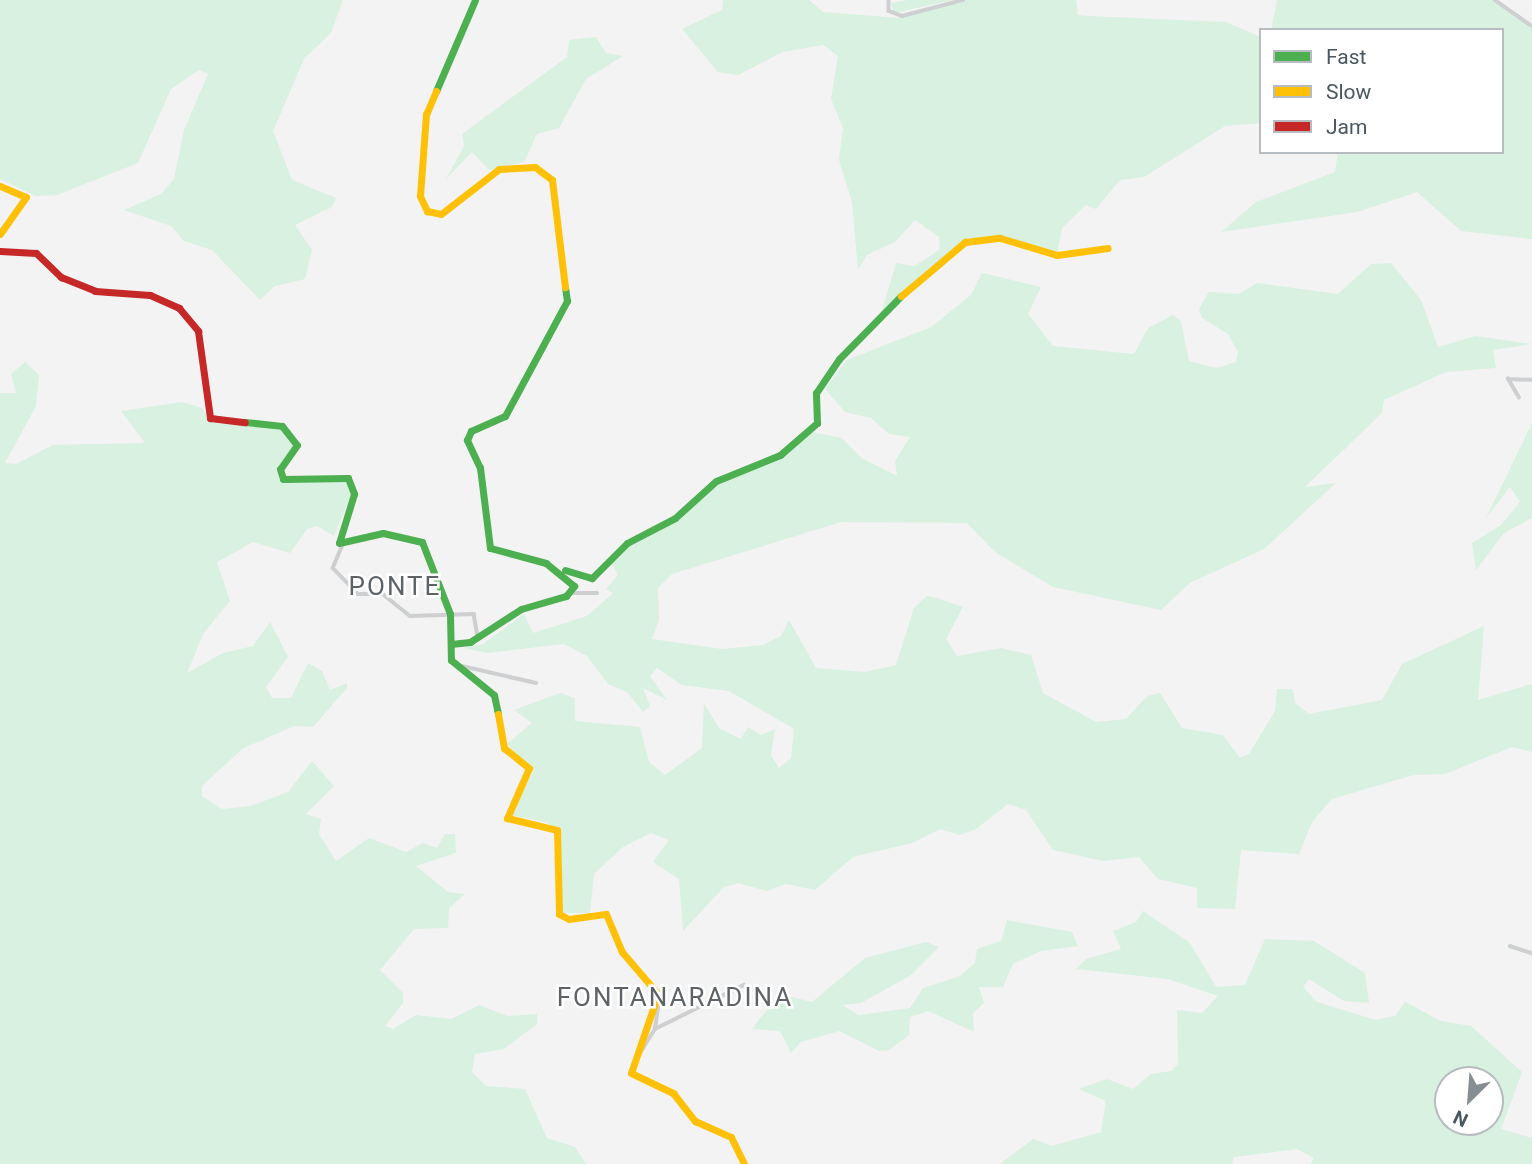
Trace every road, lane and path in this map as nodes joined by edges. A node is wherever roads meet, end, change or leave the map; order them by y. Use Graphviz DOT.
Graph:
graph roads {
  1 [pos="475,0"];
  2 [pos="889,0"];
  3 [pos="963,0"];
  4 [pos="1495,0"];
  5 [pos="1532,26"];
  6 [pos="0,186"];
  7 [pos="0,234"];
  8 [pos="1108,248"];
  9 [pos="0,251"];
  10 [pos="1532,380"];
  11 [pos="1519,398"];
  12 [pos="344,545"];
  13 [pos="562,571"];
  14 [pos="572,593"];
  15 [pos="597,593"];
  16 [pos="450,614"];
  17 [pos="478,637"];
  18 [pos="451,644"];
  19 [pos="456,666"];
  20 [pos="536,683"];
  21 [pos="1510,946"];
  22 [pos="1532,954"];
  23 [pos="744,985"];
  24 [pos="659,1002"];
  25 [pos="655,1029"];
  26 [pos="638,1054"];
  27 [pos="744,1164"];
  1 -- 13 [label="street"];
  2 -- 3 [label="street"];
  4 -- 5 [label="street"];
  6 -- 7 [label="street"];
  8 -- 13 [label="street"];
  9 -- 12 [label="street"];
  10 -- 11 [label="street"];
  12 -- 16 [label="street"];
  12 -- 16 [label="street"];
  13 -- 14 [label="street"];
  14 -- 15 [label="street"];
  14 -- 17 [label="street"];
  16 -- 17 [label="street"];
  16 -- 18 [label="street"];
  17 -- 18 [label="street"];
  18 -- 19 [label="street"];
  19 -- 20 [label="street"];
  19 -- 24 [label="street"];
  21 -- 22 [label="street"];
  23 -- 25 [label="street"];
  24 -- 25 [label="street"];
  24 -- 26 [label="street"];
  25 -- 26 [label="street"];
  26 -- 27 [label="street"];
}
